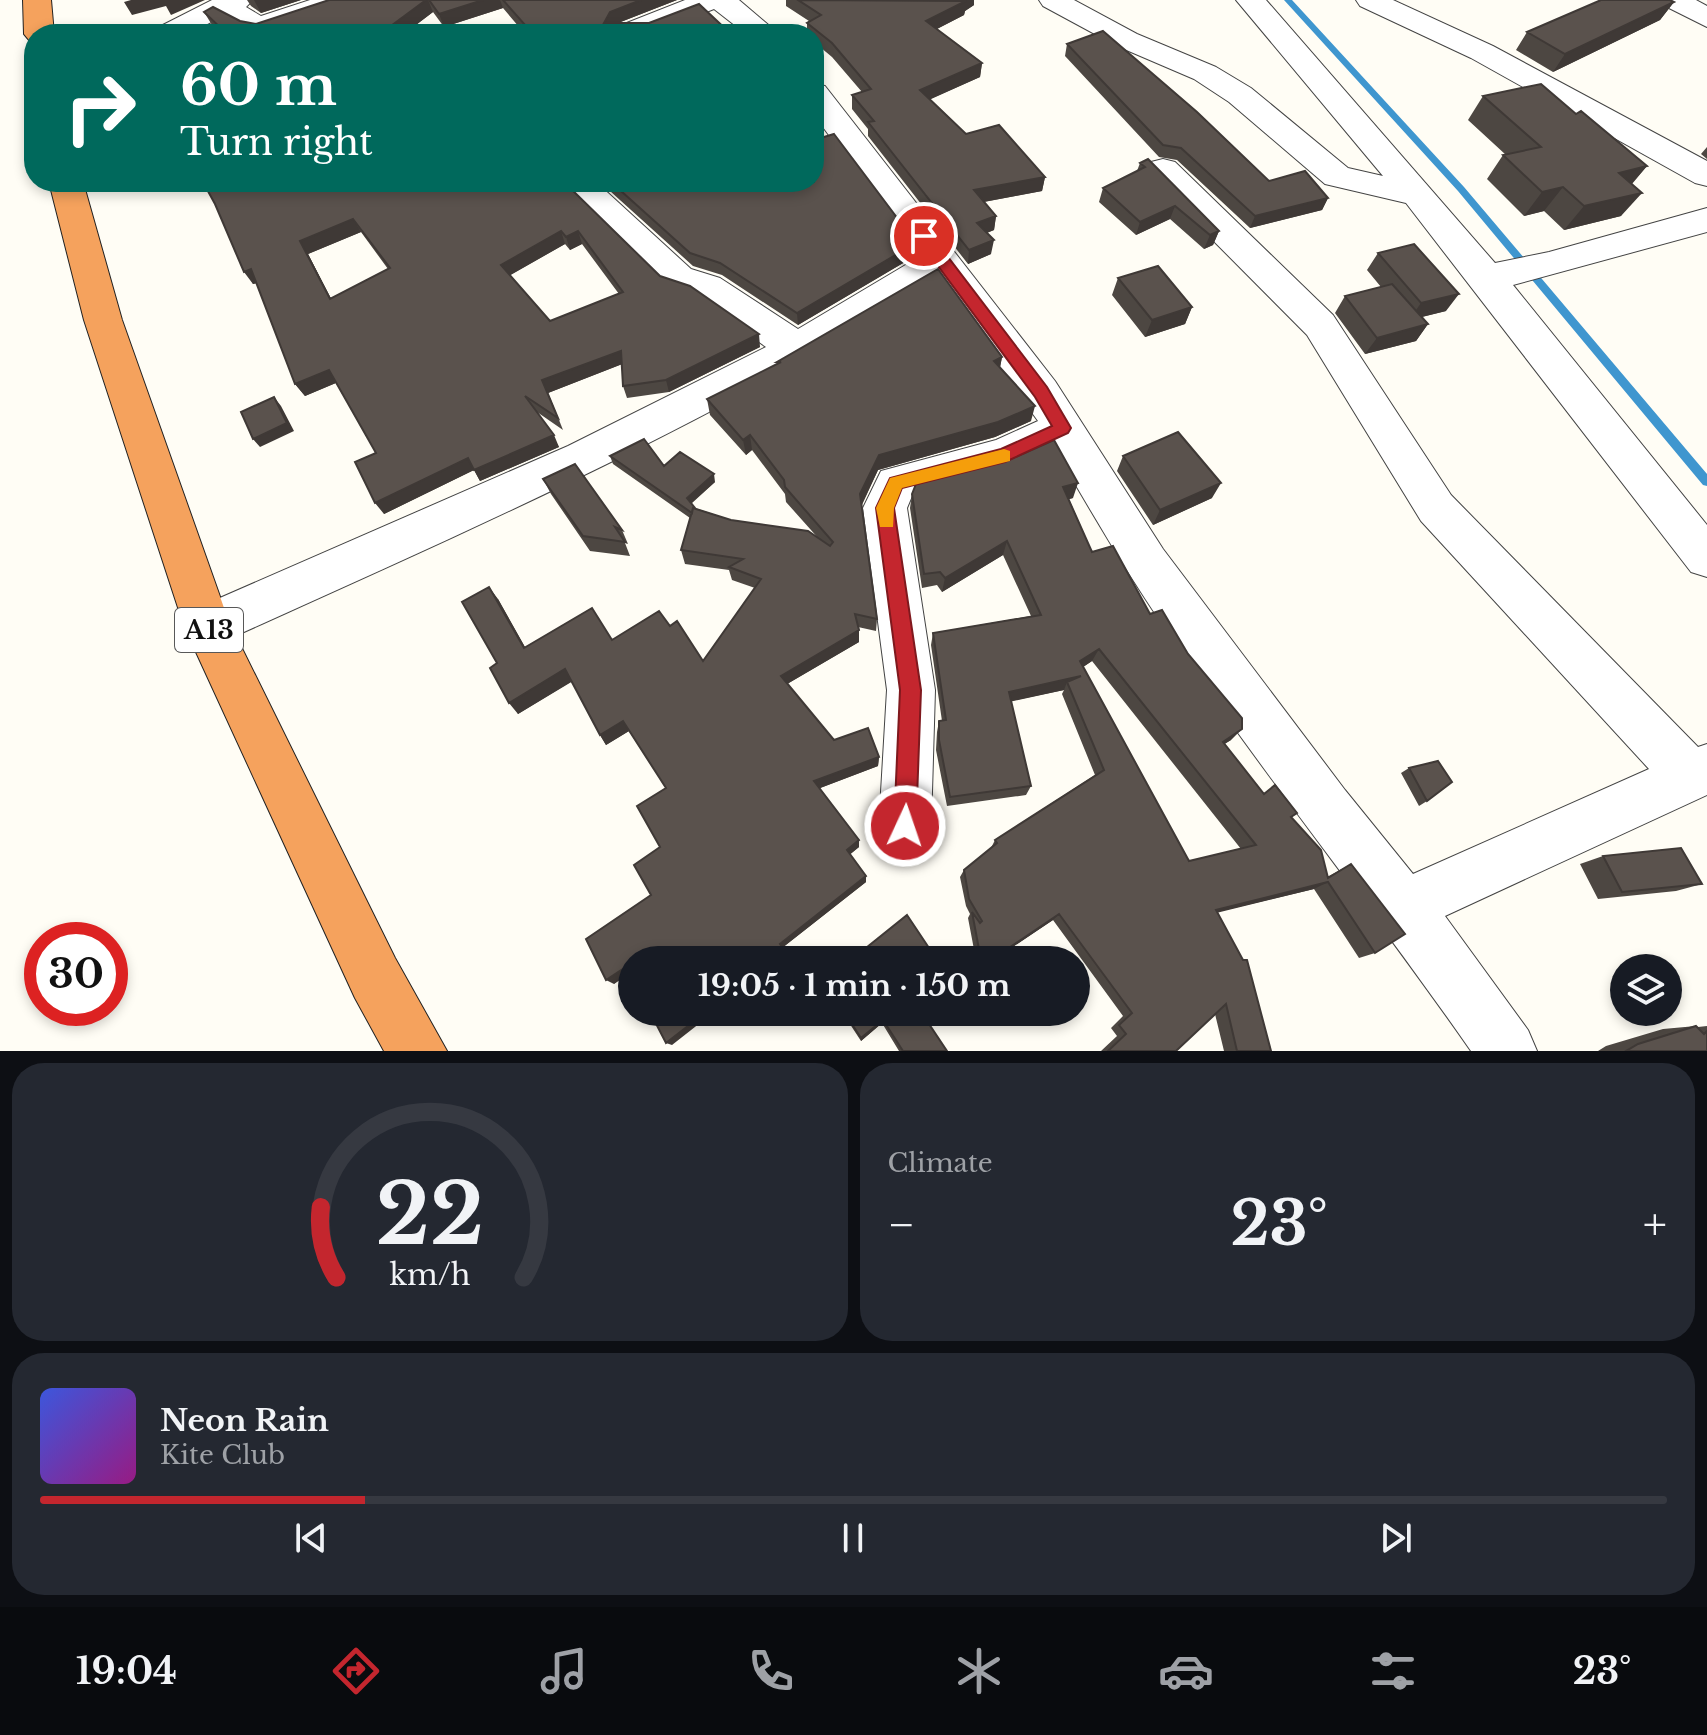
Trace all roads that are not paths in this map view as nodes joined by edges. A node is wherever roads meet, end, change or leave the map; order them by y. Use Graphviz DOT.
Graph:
graph roads {
  1 [pos="37,0"];
  2 [pos="338,0"];
  3 [pos="711,0"];
  4 [pos="721,0"];
  5 [pos="1053,0"];
  6 [pos="1250,0"];
  7 [pos="1370,0"];
  8 [pos="1675,0"];
  9 [pos="213,5"];
  10 [pos="1707,18"];
  11 [pos="38,24"];
  12 [pos="183,24"];
  13 [pos="255,24"];
  14 [pos="282,24"];
  15 [pos="650,24"];
  16 [pos="751,24"];
  17 [pos="824,106"];
  18 [pos="1163,170"];
  19 [pos="1707,175"];
  20 [pos="69,192"];
  21 [pos="586,192"];
  22 [pos="1418,195"];
  23 [pos="1707,220"];
  24 [pos="942,260"];
  25 [pos="1498,275"];
  26 [pos="801,346"];
  27 [pos="1062,428"];
  28 [pos="1707,558"];
  29 [pos="207,626"];
  30 [pos="1698,772"];
  31 [pos="905,826"];
  32 [pos="1404,906"];
  33 [pos="417,1051"];
  34 [pos="1507,1051"];
  1 -- 11 [label="highway"];
  2 -- 14 [label="street"];
  3 -- 15 [label="street"];
  4 -- 16 [label="street"];
  5 -- 22 [label="street"];
  6 -- 22 [label="street"];
  7 -- 19 [label="street"];
  8 -- 10 [label="street"];
  9 -- 12 [label="street"];
  9 -- 13 [label="street"];
  17 -- 24 [label="street"];
  18 -- 30 [label="street"];
  20 -- 29 [label="highway, A13"];
  21 -- 26 [label="street"];
  22 -- 25 [label="street"];
  23 -- 25 [label="street"];
  24 -- 26 [label="street"];
  24 -- 27 [label="street"];
  25 -- 28 [label="street"];
  26 -- 29 [label="street"];
  27 -- 31 [label="street"];
  27 -- 32 [label="street"];
  29 -- 33 [label="highway, A13"];
  30 -- 32 [label="street"];
  32 -- 34 [label="street"];
}
